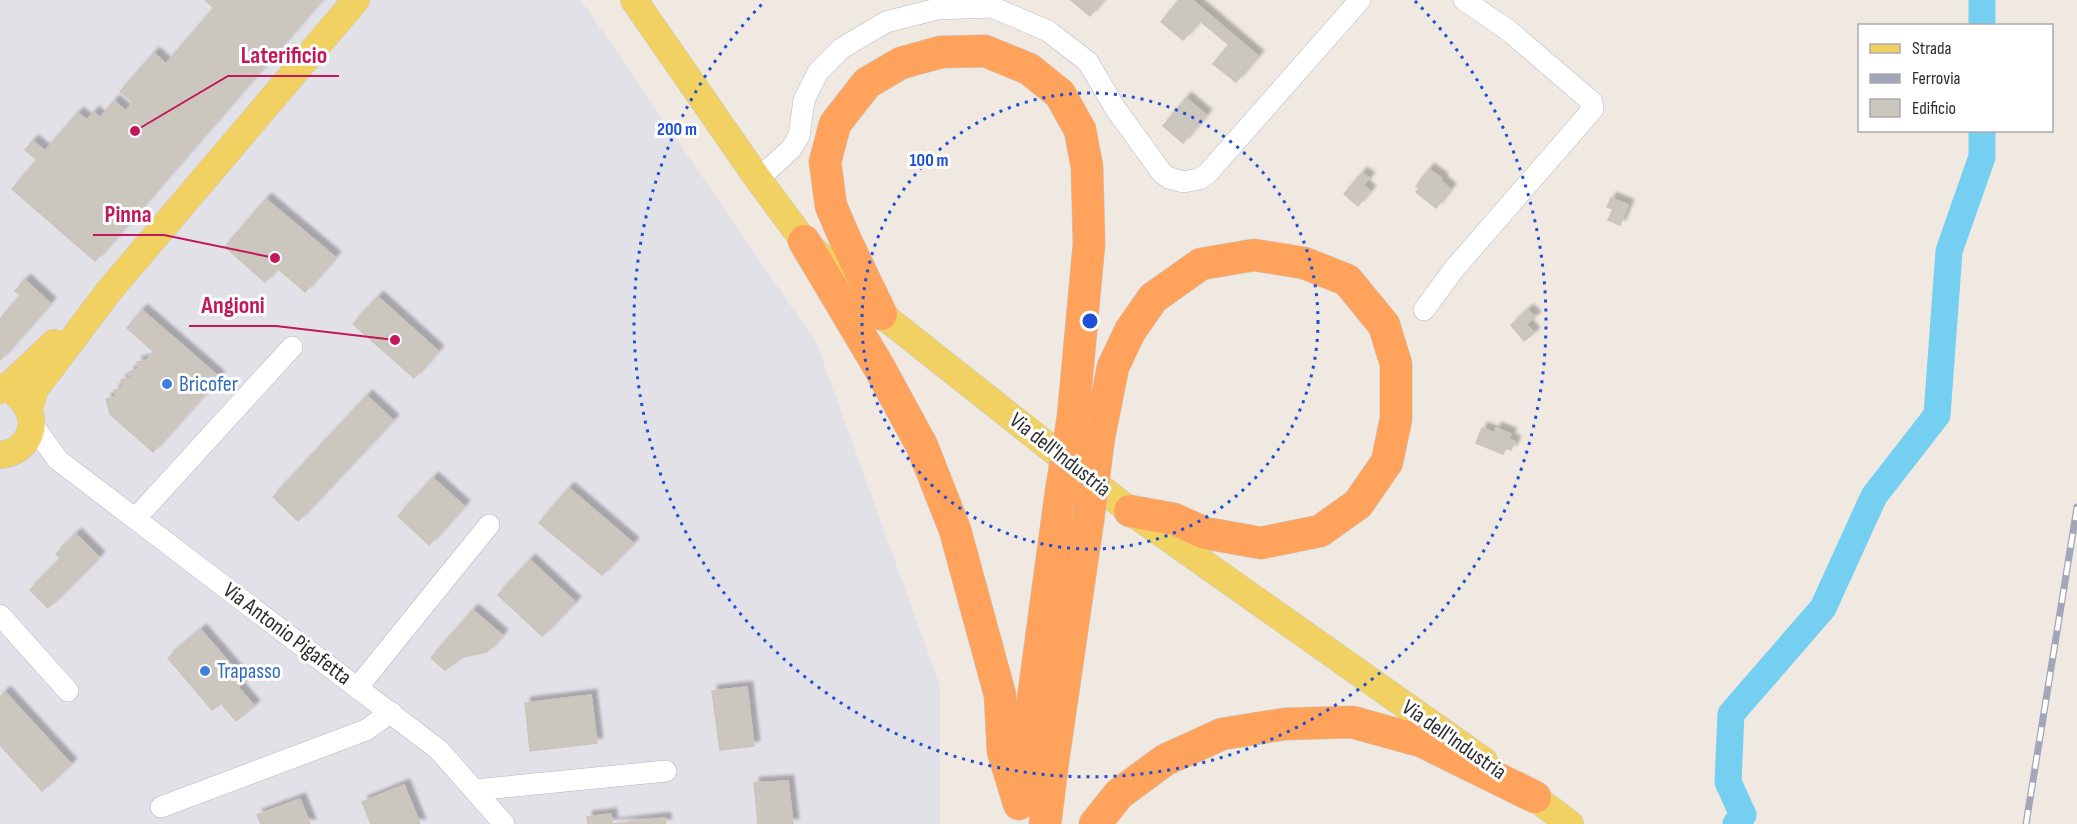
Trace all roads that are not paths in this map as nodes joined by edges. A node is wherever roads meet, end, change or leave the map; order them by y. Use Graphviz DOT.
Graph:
graph roads {
  1 [pos="356,0"];
  2 [pos="634,0"];
  3 [pos="1008,0"];
  4 [pos="1360,0"];
  5 [pos="1464,0"];
  6 [pos="1018,18"];
  7 [pos="758,179"];
  8 [pos="804,241"];
  9 [pos="109,291"];
  10 [pos="1424,310"];
  11 [pos="881,314"];
  12 [pos="292,347"];
  13 [pos="0,390"];
  14 [pos="31,414"];
  15 [pos="8,453"];
  16 [pos="56,459"];
  17 [pos="1130,511"];
  18 [pos="135,519"];
  19 [pos="489,525"];
  20 [pos="0,615"];
  21 [pos="357,688"];
  22 [pos="68,691"];
  23 [pos="391,712"];
  24 [pos="666,771"];
  25 [pos="474,790"];
  26 [pos="1535,797"];
  27 [pos="161,807"];
  28 [pos="1018,814"];
  29 [pos="1567,822"];
  30 [pos="504,824"];
  31 [pos="1045,824"];
  32 [pos="1095,824"];
  1 -- 9 [label="main road"];
  2 -- 7 [label="main road, Via dell'Industria"];
  3 -- 6 [label="street"];
  4 -- 6 [label="street"];
  5 -- 10 [label="street"];
  6 -- 7 [label="street"];
  7 -- 8 [label="main road, Via dell'Industria"];
  8 -- 11 [label="main road, Via dell'Industria"];
  8 -- 28 [label="highway"];
  9 -- 13 [label="main road"];
  9 -- 14 [label="main road"];
  11 -- 17 [label="main road, Via dell'Industria"];
  11 -- 28 [label="highway, bridge"];
  12 -- 18 [label="street"];
  13 -- 14 [label="main road"];
  14 -- 15 [label="main road"];
  14 -- 16 [label="street, Via Antonio Pigafetta"];
  15 -- 16 [label="street, Via Antonio Pigafetta"];
  16 -- 18 [label="street, Via Antonio Pigafetta"];
  17 -- 26 [label="main road, Via dell'Industria"];
  17 -- 31 [label="highway, bridge"];
  18 -- 21 [label="street, Via Antonio Pigafetta"];
  19 -- 21 [label="street"];
  20 -- 22 [label="street"];
  21 -- 23 [label="street, Via Antonio Pigafetta"];
  23 -- 25 [label="street, Via Antonio Pigafetta"];
  23 -- 27 [label="street"];
  24 -- 25 [label="street"];
  25 -- 30 [label="street, Via Antonio Pigafetta"];
  26 -- 29 [label="main road, Via dell'Industria"];
  26 -- 32 [label="highway"];
}
